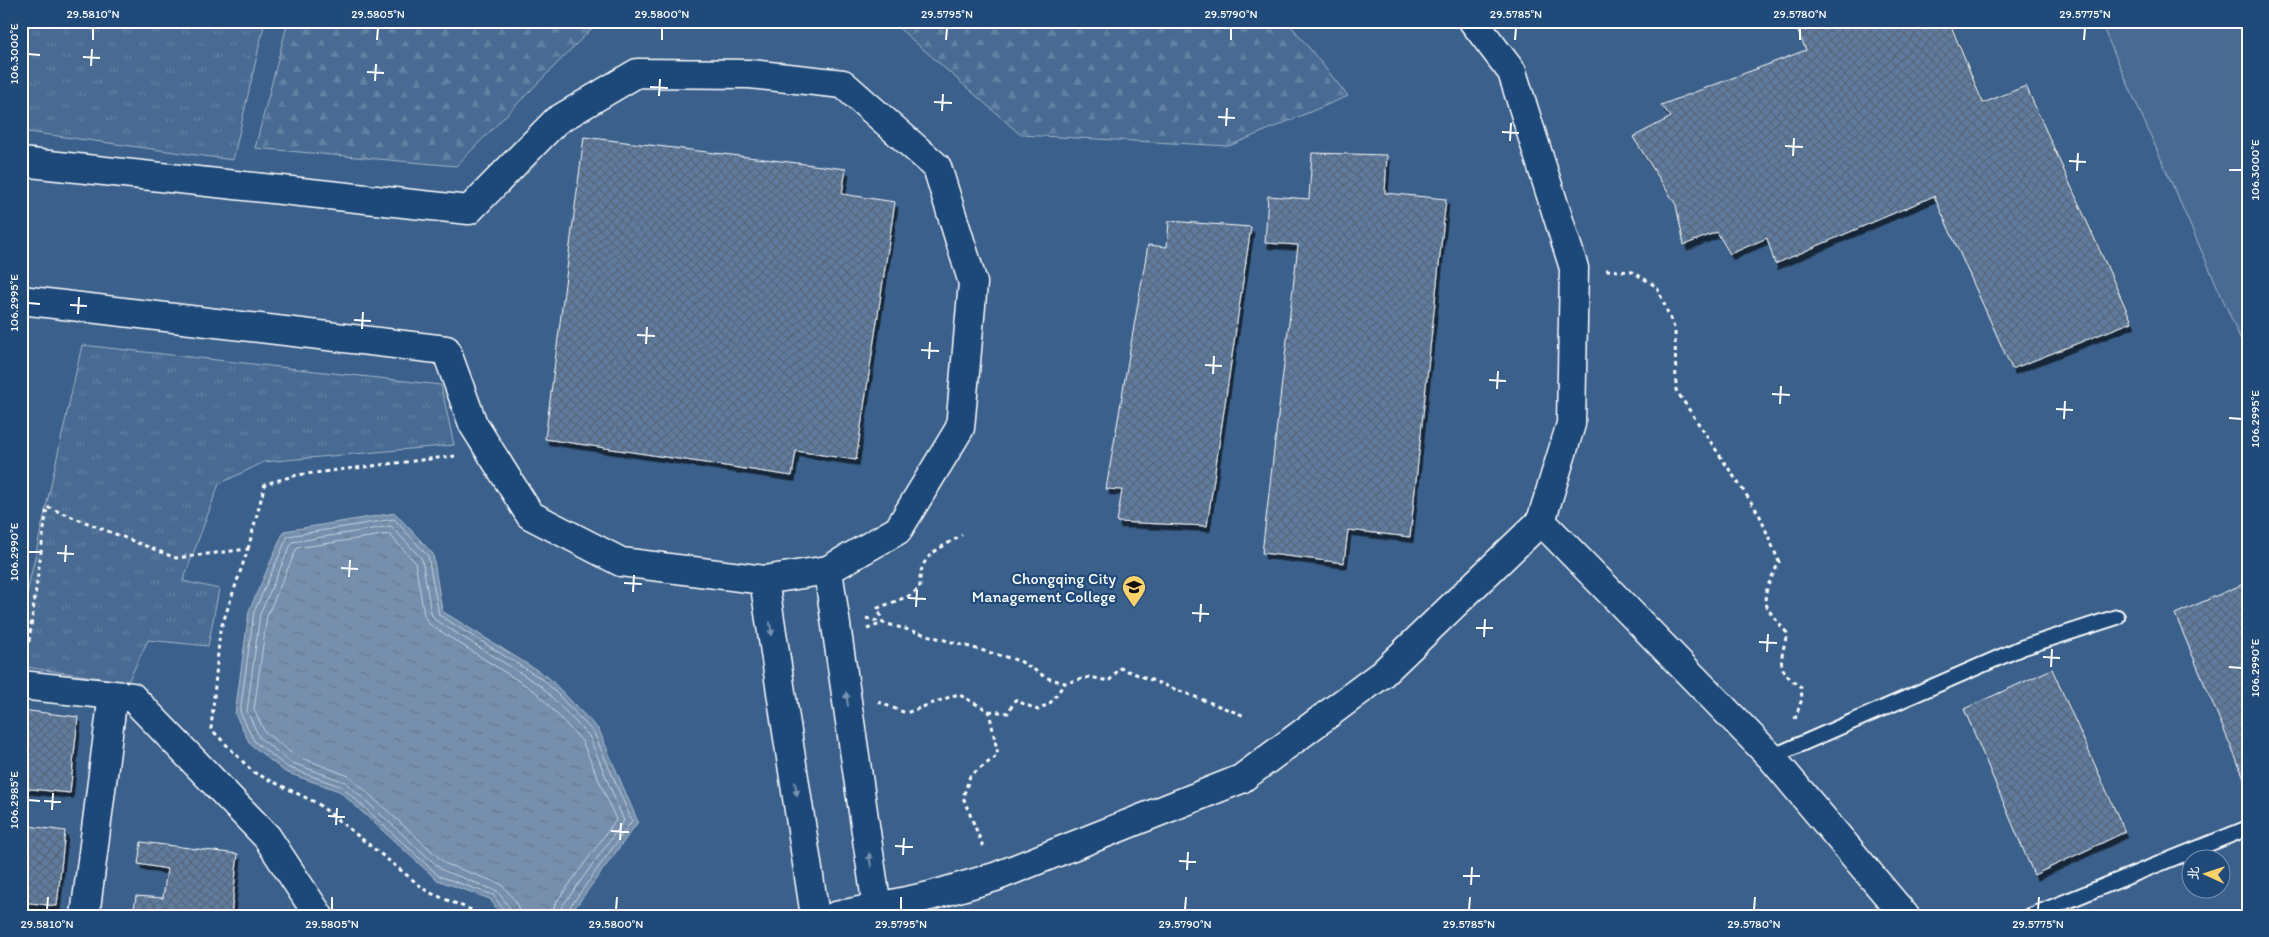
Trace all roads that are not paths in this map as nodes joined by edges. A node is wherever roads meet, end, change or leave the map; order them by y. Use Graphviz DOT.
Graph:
graph roads {
  1 [pos="1473,21"];
  2 [pos="21,162"];
  3 [pos="21,300"];
  4 [pos="1540,521"];
  5 [pos="828,570"];
  6 [pos="764,580"];
  7 [pos="2118,618"];
  8 [pos="21,685"];
  9 [pos="114,696"];
  10 [pos="1777,755"];
  11 [pos="2248,828"];
  12 [pos="928,906"];
  13 [pos="877,908"];
  14 [pos="85,916"];
  15 [pos="319,916"];
  16 [pos="815,916"];
  17 [pos="836,916"];
  18 [pos="1905,916"];
  19 [pos="2030,916"];
  1 -- 4 [label="street"];
  2 -- 5 [label="street"];
  3 -- 6 [label="street"];
  4 -- 10 [label="street"];
  4 -- 12 [label="street"];
  5 -- 6 [label="street"];
  13 -- 5 [label="street, one-way"];
  6 -- 16 [label="street, one-way"];
  7 -- 10 [label="lane"];
  8 -- 9 [label="street"];
  9 -- 14 [label="street"];
  9 -- 15 [label="street"];
  10 -- 18 [label="street"];
  11 -- 19 [label="lane"];
  12 -- 13 [label="street"];
  13 -- 17 [label="street"];
}
